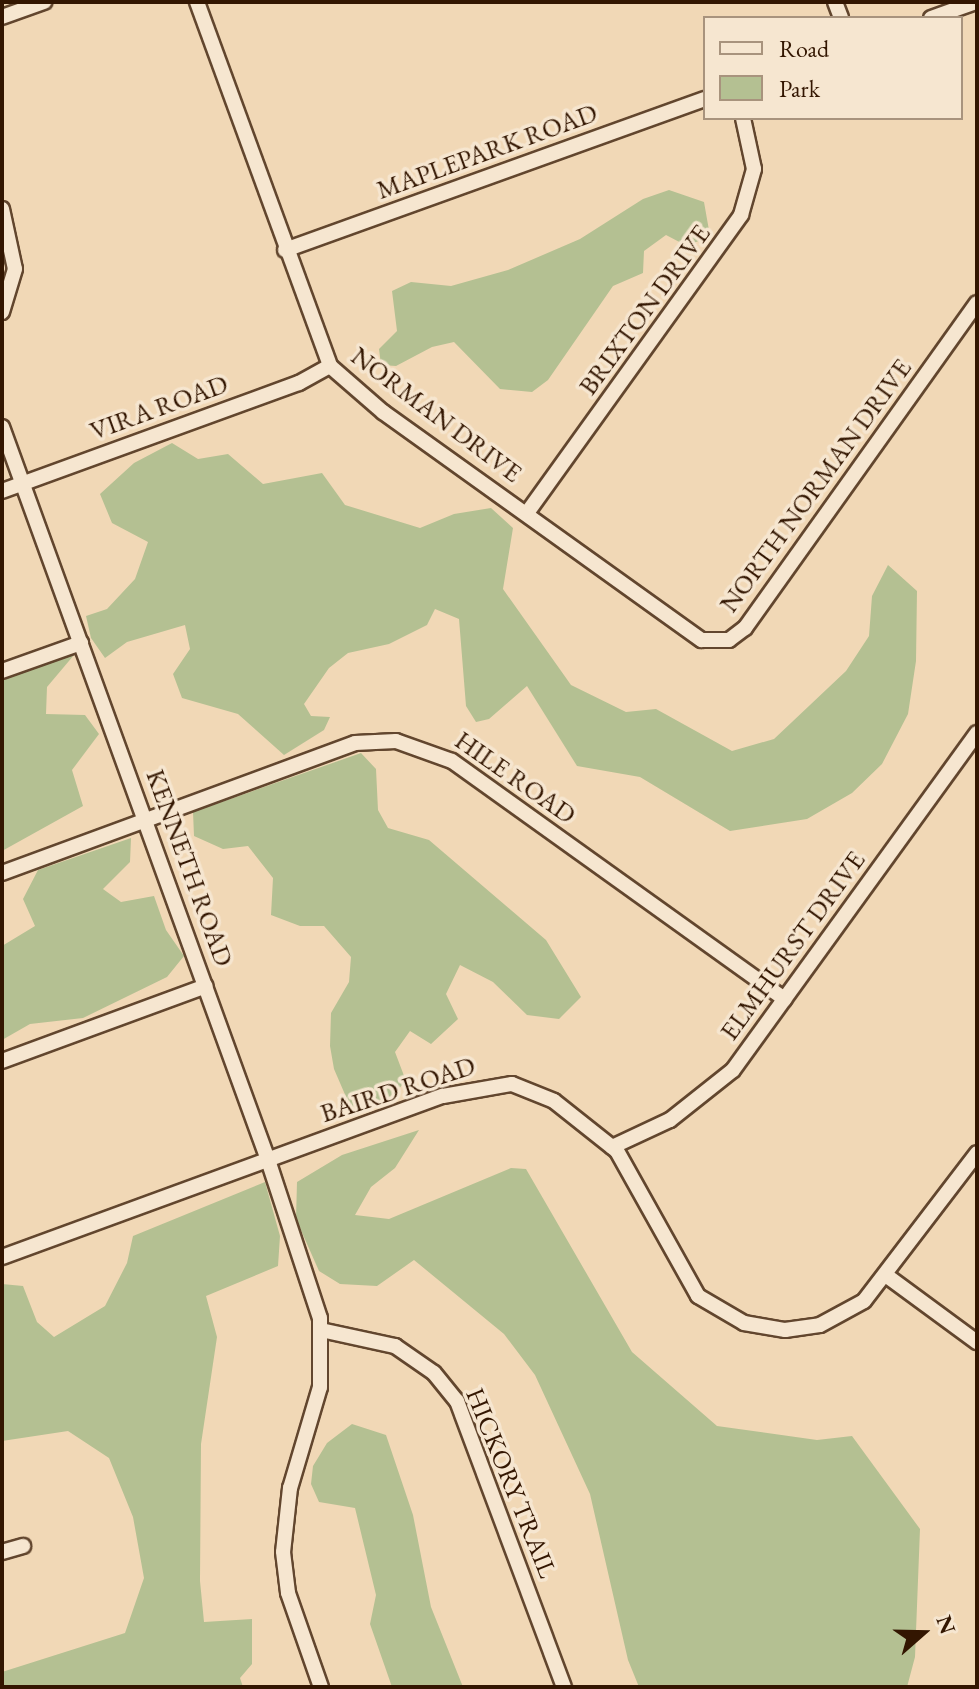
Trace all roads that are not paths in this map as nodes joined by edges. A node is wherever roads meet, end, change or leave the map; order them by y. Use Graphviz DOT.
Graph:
graph roads {
  1 [pos="44,2"];
  2 [pos="197,2"];
  3 [pos="976,2"];
  4 [pos="937,16"];
  5 [pos="2,17"];
  6 [pos="703,100"];
  7 [pos="743,120"];
  8 [pos="2,209"];
  9 [pos="285,250"];
  10 [pos="977,303"];
  11 [pos="2,312"];
  12 [pos="330,366"];
  13 [pos="2,427"];
  14 [pos="24,483"];
  15 [pos="2,491"];
  16 [pos="527,513"];
  17 [pos="632,589"];
  18 [pos="81,643"];
  19 [pos="2,671"];
  20 [pos="977,733"];
  21 [pos="145,819"];
  22 [pos="2,873"];
  23 [pos="206,986"];
  24 [pos="785,999"];
  25 [pos="2,1061"];
  26 [pos="612,1147"];
  27 [pos="977,1153"];
  28 [pos="268,1160"];
  29 [pos="2,1257"];
  30 [pos="887,1276"];
  31 [pos="321,1330"];
  32 [pos="977,1342"];
  33 [pos="23,1546"];
  34 [pos="2,1552"];
  35 [pos="321,1687"];
  36 [pos="564,1687"];
  1 -- 5 [label="street"];
  2 -- 9 [label="street, NORMAN DRIVE"];
  3 -- 4 [label="street"];
  6 -- 9 [label="street, MAPLEPARK ROAD"];
  7 -- 16 [label="street, BRIXTON DRIVE"];
  8 -- 11 [label="street"];
  9 -- 12 [label="street, NORMAN DRIVE"];
  10 -- 17 [label="street, NORTH NORMAN DRIVE"];
  12 -- 14 [label="street, VIRA ROAD"];
  12 -- 16 [label="street, NORMAN DRIVE"];
  13 -- 14 [label="street, KENNETH ROAD"];
  14 -- 15 [label="street, VIRA ROAD"];
  14 -- 18 [label="street, KENNETH ROAD"];
  16 -- 17 [label="street, NORMAN DRIVE"];
  18 -- 19 [label="street"];
  18 -- 21 [label="street, KENNETH ROAD"];
  20 -- 24 [label="street, ELMHURST DRIVE"];
  21 -- 22 [label="street, HILE ROAD"];
  21 -- 23 [label="street, KENNETH ROAD"];
  21 -- 24 [label="street, HILE ROAD"];
  23 -- 25 [label="street"];
  23 -- 28 [label="street, KENNETH ROAD"];
  24 -- 26 [label="street, ELMHURST DRIVE"];
  26 -- 28 [label="street, BAIRD ROAD"];
  26 -- 30 [label="street, BAIRD ROAD"];
  27 -- 30 [label="street, BAIRD ROAD"];
  28 -- 29 [label="street, BAIRD ROAD"];
  28 -- 31 [label="street, KENNETH ROAD"];
  30 -- 32 [label="street"];
  31 -- 35 [label="street, KENNETH ROAD"];
  31 -- 36 [label="street, HICKORY TRAIL"];
  33 -- 34 [label="street"];
}
